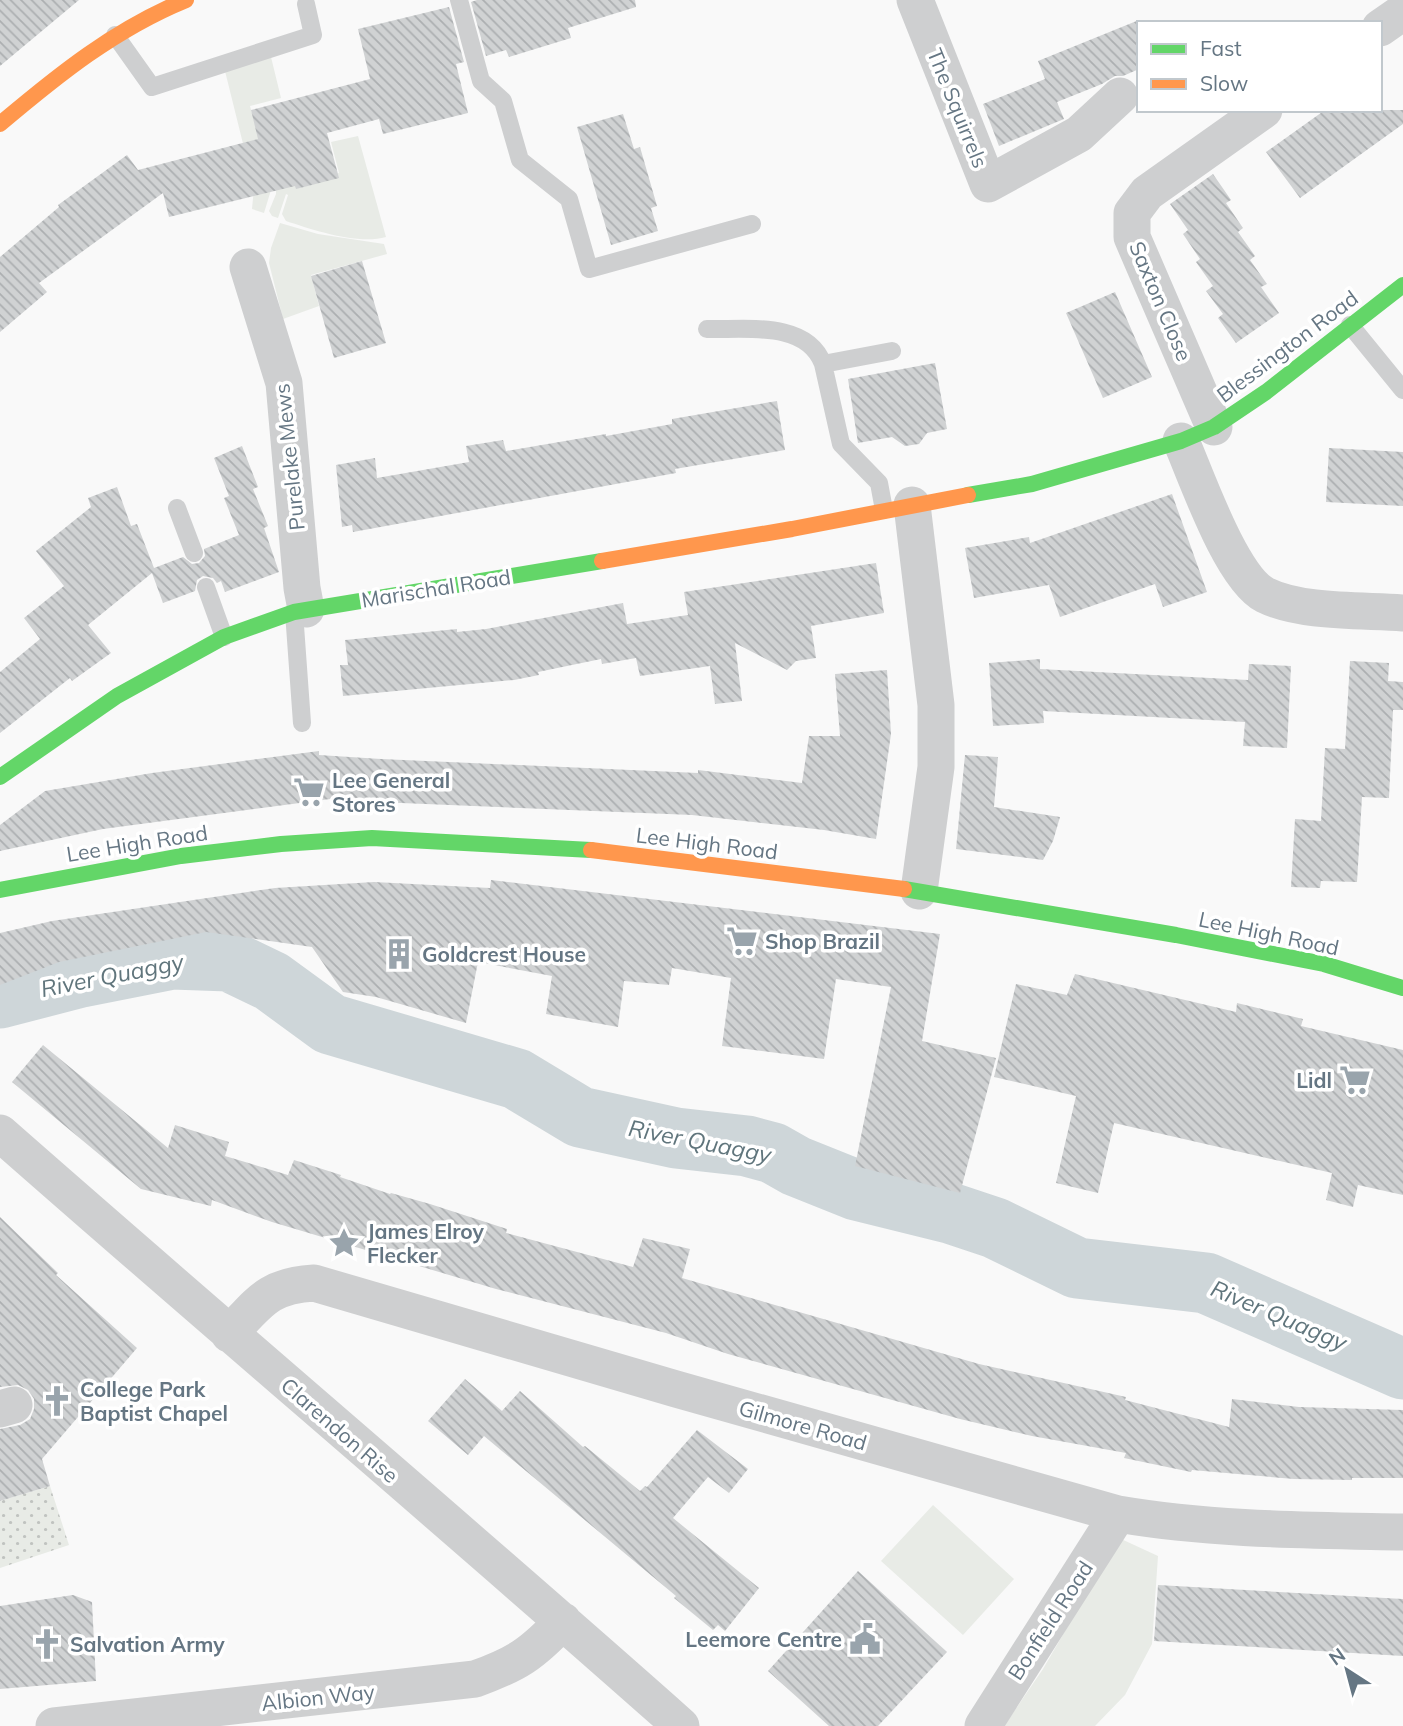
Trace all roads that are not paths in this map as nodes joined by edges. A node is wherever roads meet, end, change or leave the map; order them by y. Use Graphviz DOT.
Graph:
graph roads {
  1 [pos="186,0"];
  2 [pos="459,0"];
  3 [pos="915,0"];
  4 [pos="306,4"];
  5 [pos="1403,12"];
  6 [pos="1382,27"];
  7 [pos="115,35"];
  8 [pos="1120,96"];
  9 [pos="1261,112"];
  10 [pos="0,124"];
  11 [pos="752,224"];
  12 [pos="248,267"];
  13 [pos="1403,285"];
  14 [pos="1350,325"];
  15 [pos="707,329"];
  16 [pos="892,351"];
  17 [pos="823,364"];
  18 [pos="1403,390"];
  19 [pos="1214,427"];
  20 [pos="1181,442"];
  21 [pos="1032,484"];
  22 [pos="177,508"];
  23 [pos="898,508"];
  24 [pos="194,553"];
  25 [pos="206,587"];
  26 [pos="300,611"];
  27 [pos="1403,613"];
  28 [pos="224,637"];
  29 [pos="302,723"];
  30 [pos="0,777"];
  31 [pos="0,890"];
  32 [pos="919,891"];
  33 [pos="1403,988"];
  34 [pos="0,1133"];
  35 [pos="229,1334"];
  36 [pos="1118,1514"];
  37 [pos="1403,1532"];
  38 [pos="563,1621"];
  39 [pos="54,1726"];
  40 [pos="681,1726"];
  41 [pos="983,1726"];
  1 -- 7 [label="main road"];
  2 -- 11 [label="lane"];
  3 -- 8 [label="street, The Squirrels"];
  4 -- 7 [label="lane"];
  5 -- 6 [label="street"];
  7 -- 10 [label="main road"];
  9 -- 19 [label="street, Saxton Close"];
  12 -- 26 [label="street, Purelake Mews"];
  13 -- 14 [label="main road, Blessington Road"];
  14 -- 18 [label="lane"];
  14 -- 19 [label="main road, Blessington Road"];
  15 -- 17 [label="lane"];
  16 -- 17 [label="lane"];
  17 -- 23 [label="lane"];
  19 -- 20 [label="main road, Blessington Road"];
  20 -- 21 [label="main road, Blessington Road"];
  20 -- 27 [label="street"];
  21 -- 23 [label="main road, Marischal Road"];
  22 -- 24 [label="lane"];
  23 -- 26 [label="main road, Marischal Road"];
  23 -- 32 [label="street"];
  25 -- 28 [label="lane"];
  26 -- 28 [label="main road, Marischal Road"];
  26 -- 29 [label="lane"];
  28 -- 30 [label="main road, Marischal Road"];
  31 -- 32 [label="main road, Lee High Road"];
  32 -- 33 [label="main road, Lee High Road"];
  34 -- 35 [label="street, Clarendon Rise"];
  35 -- 36 [label="street, Gilmore Road"];
  35 -- 38 [label="street, Clarendon Rise"];
  36 -- 37 [label="street, Gilmore Road"];
  36 -- 41 [label="street, Bonfield Road"];
  38 -- 39 [label="street, Albion Way"];
  38 -- 40 [label="street, Clarendon Rise"];
}
